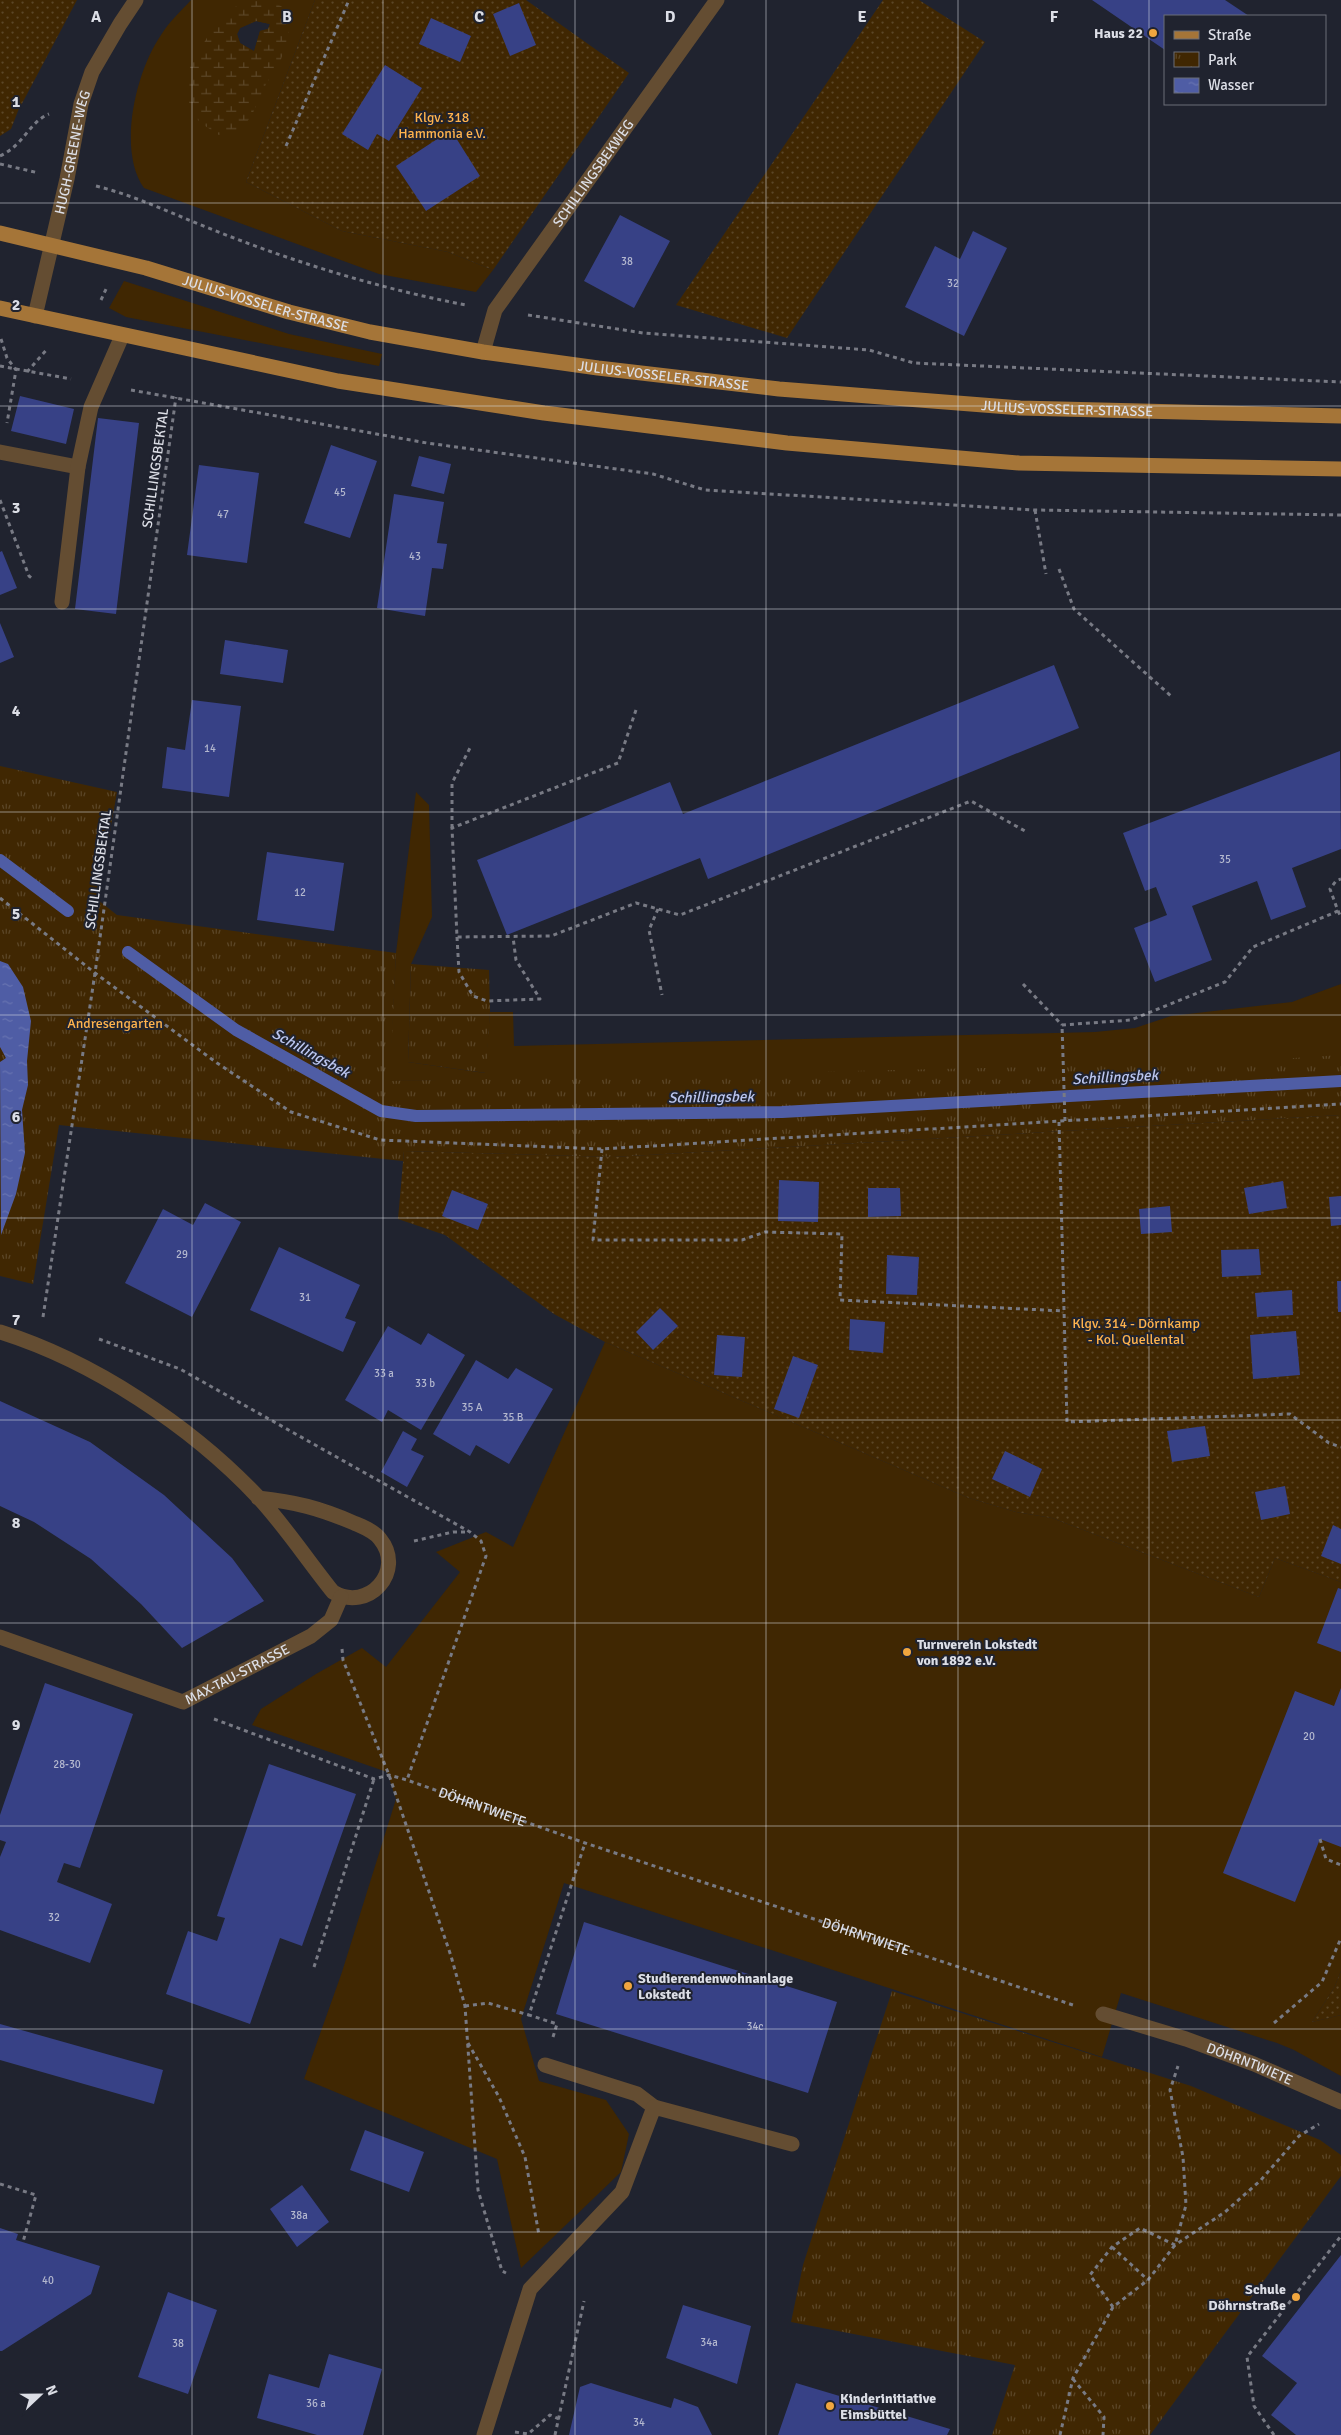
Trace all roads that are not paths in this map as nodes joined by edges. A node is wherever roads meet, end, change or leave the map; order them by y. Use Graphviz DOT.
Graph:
graph roads {
  1 [pos="136,0"];
  2 [pos="717,0"];
  3 [pos="0,233"];
  4 [pos="52,245"];
  5 [pos="0,308"];
  6 [pos="35,316"];
  7 [pos="122,336"];
  8 [pos="483,352"];
  9 [pos="1341,416"];
  10 [pos="1,453"];
  11 [pos="78,468"];
  12 [pos="1341,469"];
  13 [pos="62,602"];
  14 [pos="0,1332"];
  15 [pos="258,1498"];
  16 [pos="345,1598"];
  17 [pos="0,1637"];
  18 [pos="1103,2014"];
  19 [pos="545,2065"];
  20 [pos="1341,2102"];
  21 [pos="654,2108"];
  22 [pos="792,2144"];
  23 [pos="484,2435"];
  1 -- 4 [label="street, HUGH-GREENE-WEG"];
  2 -- 8 [label="street, SCHILLINGSBEKWEG"];
  3 -- 4 [label="main road, JULIUS-VOSSELER-STRASSE"];
  4 -- 6 [label="street, HUGH-GREENE-WEG"];
  4 -- 8 [label="main road, JULIUS-VOSSELER-STRASSE"];
  5 -- 6 [label="main road"];
  6 -- 7 [label="main road"];
  7 -- 11 [label="street"];
  7 -- 12 [label="main road"];
  8 -- 9 [label="main road, JULIUS-VOSSELER-STRASSE"];
  10 -- 11 [label="street"];
  11 -- 13 [label="street"];
  14 -- 15 [label="street"];
  15 -- 16 [label="street"];
  15 -- 16 [label="street"];
  16 -- 17 [label="street, MAX-TAU-STRASSE"];
  18 -- 20 [label="street, DÖHRNTWIETE"];
  19 -- 21 [label="street"];
  21 -- 22 [label="street"];
  21 -- 23 [label="street"];
}
